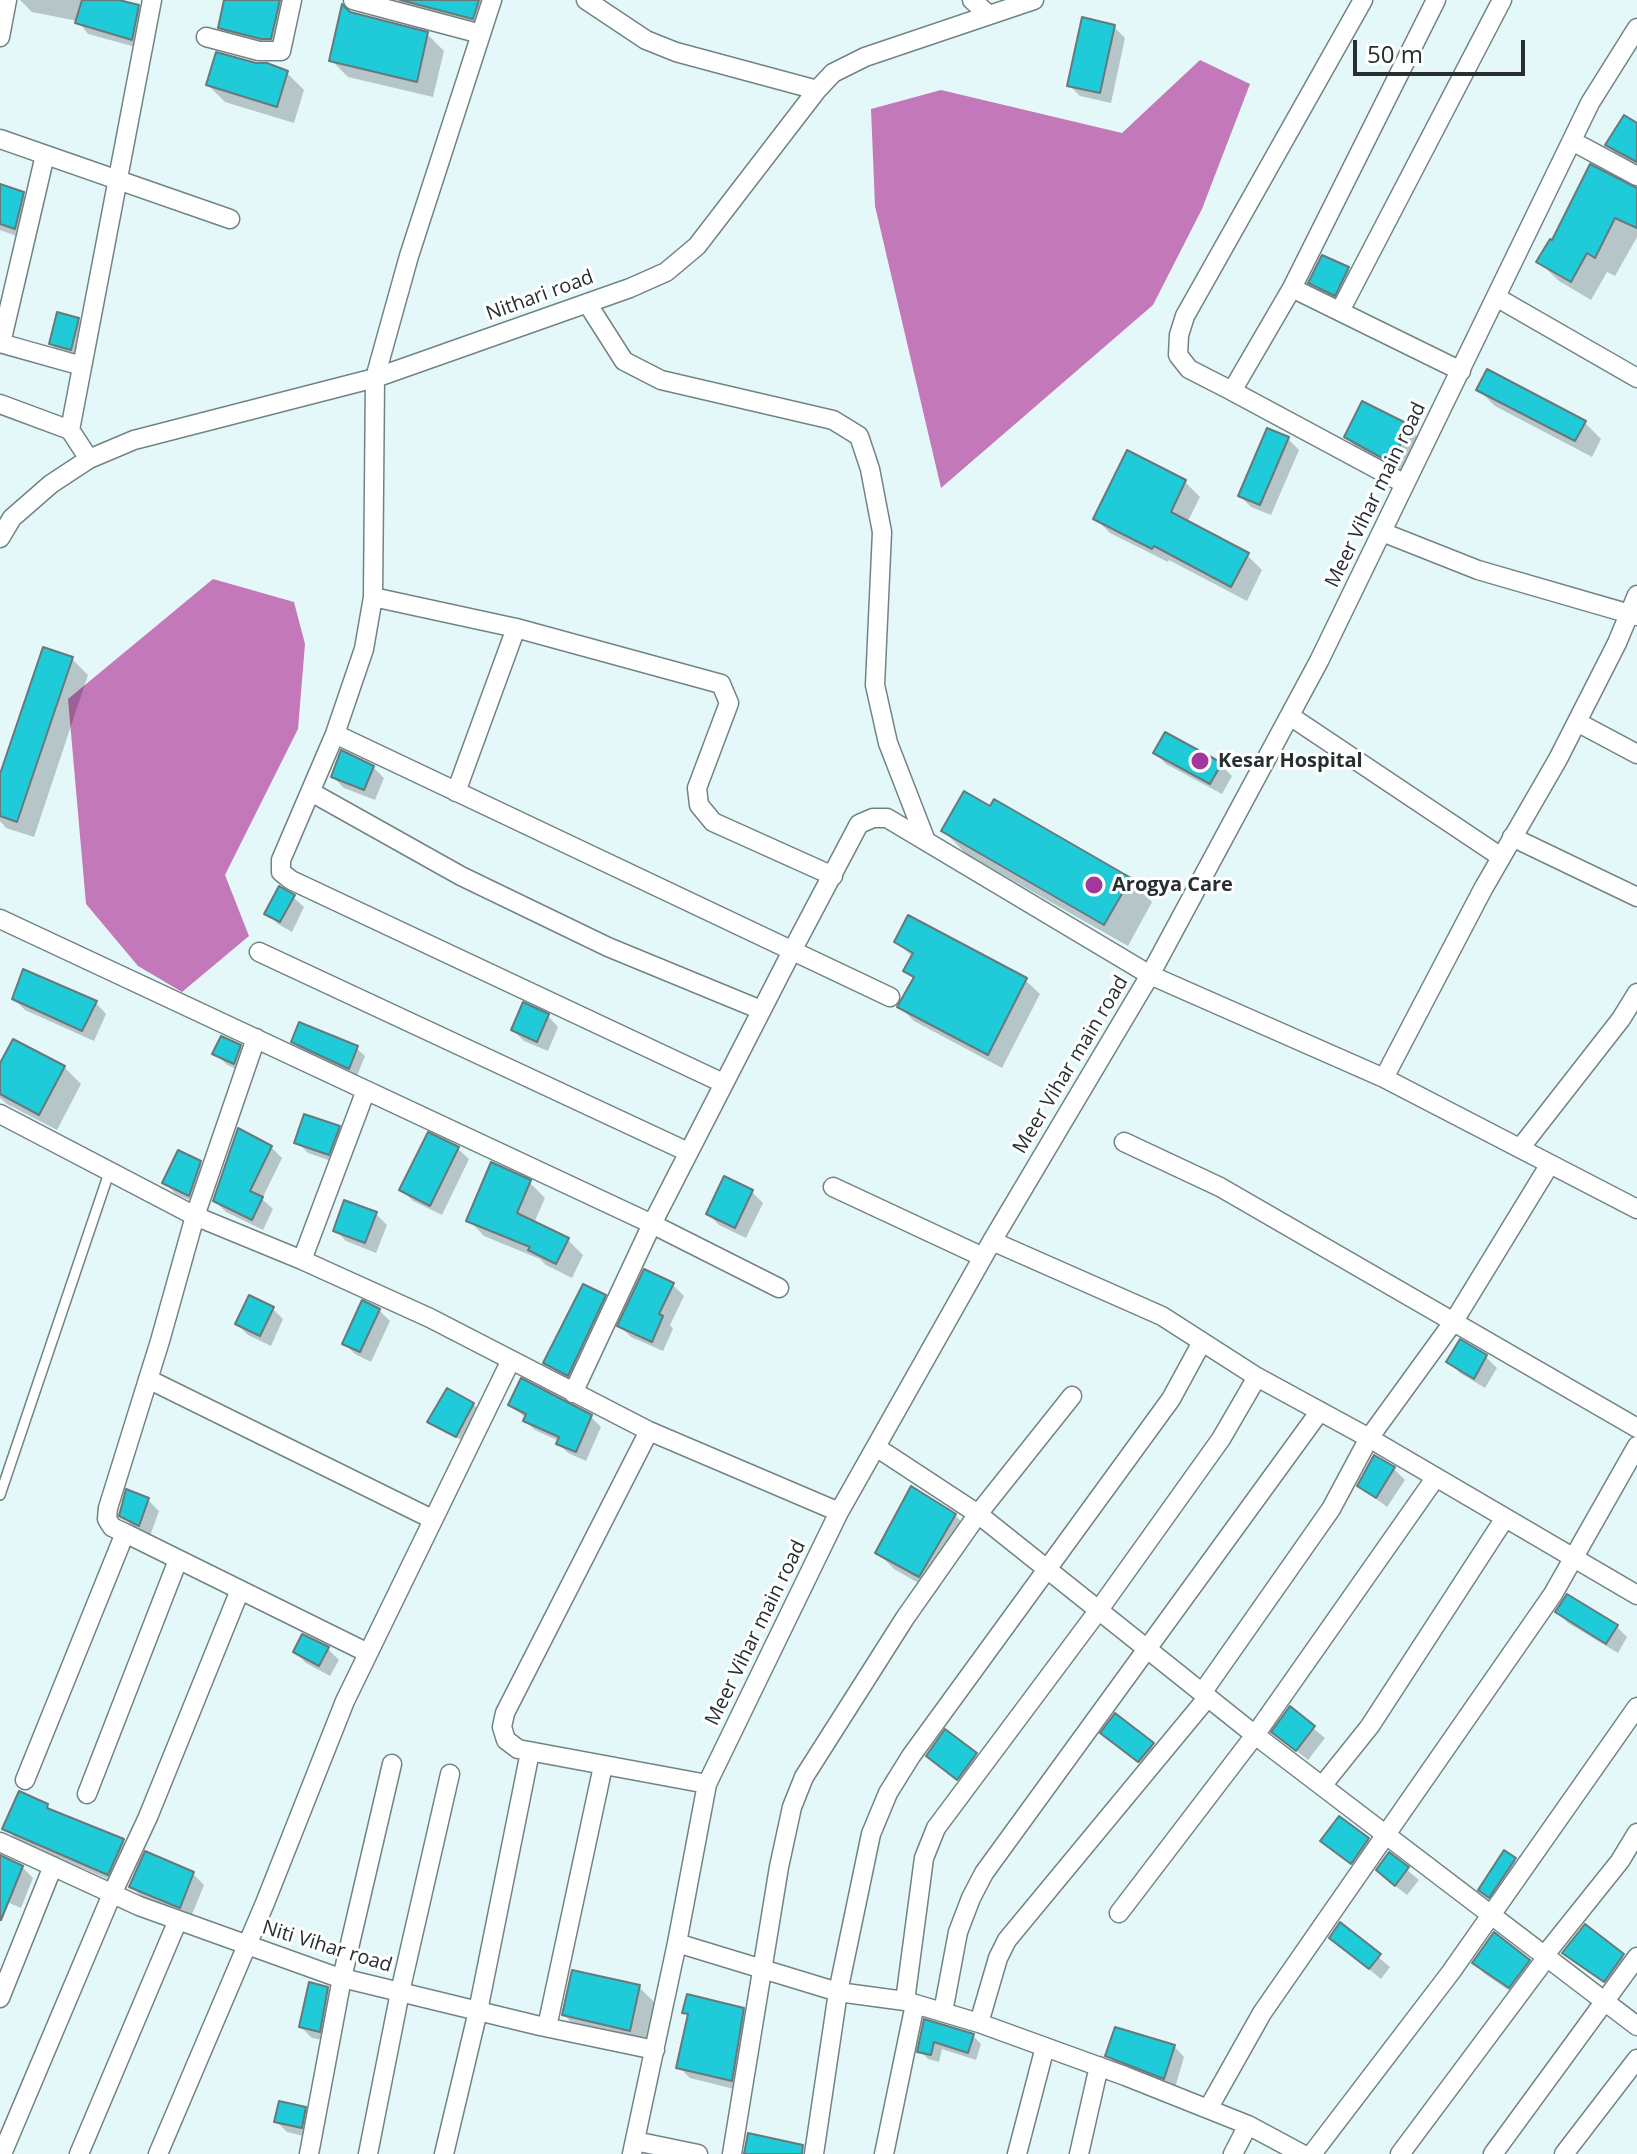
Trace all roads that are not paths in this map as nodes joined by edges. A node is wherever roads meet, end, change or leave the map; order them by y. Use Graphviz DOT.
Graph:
graph roads {
  1 [pos="7,0"];
  2 [pos="152,0"];
  3 [pos="292,0"];
  4 [pos="353,0"];
  5 [pos="492,0"];
  6 [pos="586,0"];
  7 [pos="972,0"];
  8 [pos="1034,0"];
  9 [pos="1363,0"];
  10 [pos="1436,0"];
  11 [pos="1502,0"];
  12 [pos="989,15"];
  13 [pos="1637,28"];
  14 [pos="481,34"];
  15 [pos="0,37"];
  16 [pos="206,37"];
  17 [pos="817,90"];
  18 [pos="0,139"];
  19 [pos="1572,141"];
  20 [pos="45,155"];
  21 [pos="1637,176"];
  22 [pos="118,181"];
  23 [pos="230,219"];
  24 [pos="1292,288"];
  25 [pos="1496,297"];
  26 [pos="587,303"];
  27 [pos="1340,311"];
  28 [pos="0,343"];
  29 [pos="82,366"];
  30 [pos="1461,371"];
  31 [pos="375,378"];
  32 [pos="1637,378"];
  33 [pos="1232,391"];
  34 [pos="0,404"];
  35 [pos="70,430"];
  36 [pos="89,459"];
  37 [pos="1405,484"];
  38 [pos="6,516"];
  39 [pos="1382,532"];
  40 [pos="0,538"];
  41 [pos="1637,595"];
  42 [pos="373,597"];
  43 [pos="1633,615"];
  44 [pos="516,628"];
  45 [pos="1290,716"];
  46 [pos="1577,722"];
  47 [pos="335,734"];
  48 [pos="1637,754"];
  49 [pos="311,792"];
  50 [pos="456,792"];
  51 [pos="1512,837"];
  52 [pos="926,841"];
  53 [pos="1501,857"];
  54 [pos="833,876"];
  55 [pos="1637,897"];
  56 [pos="0,919"];
  57 [pos="792,951"];
  58 [pos="259,952"];
  59 [pos="1150,975"];
  60 [pos="1637,993"];
  61 [pos="890,997"];
  62 [pos="761,1010"];
  63 [pos="256,1038"];
  64 [pos="1384,1078"];
  65 [pos="723,1083"];
  66 [pos="366,1090"];
  67 [pos="0,1114"];
  68 [pos="1124,1142"];
  69 [pos="1521,1147"];
  70 [pos="688,1152"];
  71 [pos="1550,1164"];
  72 [pos="110,1170"];
  73 [pos="833,1187"];
  74 [pos="1637,1209"];
  75 [pos="195,1216"];
  76 [pos="652,1224"];
  77 [pos="987,1249"];
  78 [pos="302,1260"];
  79 [pos="779,1288"];
  80 [pos="1454,1321"];
  81 [pos="1202,1342"];
  82 [pos="510,1362"];
  83 [pos="1257,1377"];
  84 [pos="148,1379"];
  85 [pos="573,1393"];
  86 [pos="1072,1396"];
  87 [pos="1320,1411"];
  88 [pos="1637,1428"];
  89 [pos="649,1431"];
  90 [pos="1369,1438"];
  91 [pos="1637,1446"];
  92 [pos="876,1447"];
  93 [pos="1436,1477"];
  94 [pos="0,1495"];
  95 [pos="839,1512"];
  96 [pos="978,1514"];
  97 [pos="1505,1518"];
  98 [pos="432,1519"];
  99 [pos="125,1533"];
  100 [pos="1575,1556"];
  101 [pos="178,1560"];
  102 [pos="1047,1570"];
  103 [pos="240,1590"];
  104 [pos="1637,1595"];
  105 [pos="1098,1611"];
  106 [pos="1145,1648"];
  107 [pos="368,1653"];
  108 [pos="1205,1695"];
  109 [pos="1637,1707"];
  110 [pos="1255,1735"];
  111 [pos="530,1752"];
  112 [pos="392,1764"];
  113 [pos="603,1766"];
  114 [pos="450,1774"];
  115 [pos="25,1780"];
  116 [pos="707,1784"];
  117 [pos="1322,1786"];
  118 [pos="87,1794"];
  119 [pos="1637,1833"];
  120 [pos="1386,1836"];
  121 [pos="0,1842"];
  122 [pos="53,1866"];
  123 [pos="112,1894"];
  124 [pos="1119,1913"];
  125 [pos="1491,1915"];
  126 [pos="178,1920"];
  127 [pos="677,1943"];
  128 [pos="247,1945"];
  129 [pos="1546,1956"];
  130 [pos="1637,1957"];
  131 [pos="764,1968"];
  132 [pos="342,1978"];
  133 [pos="400,1992"];
  134 [pos="838,1992"];
  135 [pos="0,1998"];
  136 [pos="1606,2002"];
  137 [pos="910,2003"];
  138 [pos="478,2011"];
  139 [pos="943,2012"];
  140 [pos="979,2023"];
  141 [pos="1637,2026"];
  142 [pos="547,2027"];
  143 [pos="1045,2047"];
  144 [pos="655,2050"];
  145 [pos="1637,2059"];
  146 [pos="1099,2066"];
  147 [pos="1208,2109"];
  148 [pos="1248,2125"];
  149 [pos="634,2148"];
  150 [pos="2,2154"];
  151 [pos="79,2154"];
  152 [pos="158,2154"];
  153 [pos="309,2154"];
  154 [pos="368,2154"];
  155 [pos="444,2154"];
  156 [pos="698,2154"];
  157 [pos="732,2154"];
  158 [pos="814,2154"];
  159 [pos="884,2154"];
  160 [pos="1017,2154"];
  161 [pos="1079,2154"];
  162 [pos="1233,2154"];
  163 [pos="1302,2154"];
  164 [pos="1312,2154"];
  165 [pos="1400,2154"];
  166 [pos="1493,2154"];
  167 [pos="1564,2154"];
  1 -- 15 [label="street"];
  2 -- 22 [label="street"];
  3 -- 16 [label="street"];
  4 -- 14 [label="street"];
  5 -- 14 [label="street"];
  6 -- 17 [label="street"];
  7 -- 12 [label="street"];
  8 -- 12 [label="street, Nithari road"];
  9 -- 33 [label="street"];
  10 -- 24 [label="street"];
  11 -- 27 [label="street"];
  12 -- 17 [label="street, Nithari road"];
  13 -- 19 [label="street, Meer Vihar main road"];
  14 -- 31 [label="street"];
  17 -- 26 [label="street, Nithari road"];
  18 -- 20 [label="street"];
  19 -- 21 [label="street"];
  19 -- 25 [label="street, Meer Vihar main road"];
  20 -- 22 [label="street"];
  20 -- 28 [label="street"];
  22 -- 23 [label="street"];
  22 -- 29 [label="street"];
  24 -- 27 [label="street"];
  24 -- 33 [label="street"];
  25 -- 30 [label="street, Meer Vihar main road"];
  25 -- 32 [label="street"];
  26 -- 31 [label="street, Nithari road"];
  26 -- 52 [label="street"];
  27 -- 30 [label="street"];
  28 -- 29 [label="street"];
  29 -- 35 [label="street"];
  30 -- 37 [label="street, Meer Vihar main road"];
  31 -- 36 [label="street, Nithari road"];
  31 -- 42 [label="street"];
  33 -- 37 [label="street"];
  34 -- 35 [label="street"];
  35 -- 36 [label="street"];
  36 -- 38 [label="street, Nithari road"];
  37 -- 39 [label="street, Meer Vihar main road"];
  38 -- 40 [label="street, Nithari road"];
  39 -- 43 [label="street"];
  39 -- 45 [label="street, Meer Vihar main road"];
  41 -- 43 [label="street"];
  42 -- 44 [label="street"];
  42 -- 47 [label="street"];
  43 -- 46 [label="street"];
  44 -- 50 [label="street"];
  44 -- 54 [label="street"];
  45 -- 53 [label="street"];
  45 -- 59 [label="street, Meer Vihar main road"];
  46 -- 48 [label="street"];
  46 -- 51 [label="street"];
  47 -- 49 [label="street"];
  47 -- 50 [label="street"];
  49 -- 62 [label="street"];
  49 -- 65 [label="street"];
  50 -- 57 [label="street"];
  51 -- 53 [label="street"];
  51 -- 55 [label="street"];
  52 -- 54 [label="street"];
  52 -- 59 [label="street"];
  53 -- 64 [label="street"];
  54 -- 57 [label="street"];
  56 -- 63 [label="street"];
  57 -- 61 [label="street"];
  57 -- 62 [label="street"];
  58 -- 70 [label="street"];
  59 -- 64 [label="street"];
  59 -- 77 [label="street, Meer Vihar main road"];
  60 -- 69 [label="street"];
  62 -- 65 [label="street"];
  63 -- 66 [label="street"];
  63 -- 75 [label="street"];
  64 -- 69 [label="street"];
  65 -- 70 [label="street"];
  66 -- 76 [label="street"];
  66 -- 78 [label="street"];
  67 -- 72 [label="street"];
  68 -- 80 [label="street"];
  69 -- 71 [label="street"];
  70 -- 76 [label="street"];
  71 -- 74 [label="street"];
  71 -- 80 [label="street"];
  72 -- 75 [label="street"];
  72 -- 94 [label="lane"];
  73 -- 77 [label="street"];
  75 -- 78 [label="street"];
  75 -- 84 [label="street"];
  76 -- 79 [label="street"];
  76 -- 85 [label="street"];
  77 -- 81 [label="street"];
  77 -- 92 [label="street, Meer Vihar main road"];
  78 -- 82 [label="street"];
  80 -- 88 [label="street"];
  80 -- 90 [label="street"];
  81 -- 83 [label="street"];
  81 -- 102 [label="street"];
  82 -- 85 [label="street"];
  82 -- 98 [label="street"];
  83 -- 87 [label="street"];
  83 -- 105 [label="street"];
  84 -- 98 [label="street"];
  84 -- 99 [label="street"];
  85 -- 89 [label="street"];
  86 -- 96 [label="street"];
  87 -- 90 [label="street"];
  87 -- 106 [label="street"];
  89 -- 95 [label="street"];
  89 -- 111 [label="street"];
  90 -- 93 [label="street"];
  90 -- 108 [label="street"];
  91 -- 100 [label="street"];
  92 -- 95 [label="street, Meer Vihar main road"];
  92 -- 96 [label="street"];
  93 -- 97 [label="street"];
  93 -- 110 [label="street"];
  95 -- 116 [label="street, Meer Vihar main road"];
  96 -- 102 [label="street"];
  96 -- 131 [label="street"];
  97 -- 100 [label="street"];
  97 -- 117 [label="street"];
  98 -- 107 [label="street"];
  99 -- 101 [label="street"];
  99 -- 115 [label="street"];
  100 -- 104 [label="street"];
  100 -- 120 [label="street"];
  101 -- 103 [label="street"];
  101 -- 118 [label="street"];
  102 -- 105 [label="street"];
  102 -- 134 [label="street"];
  103 -- 107 [label="street"];
  103 -- 123 [label="street"];
  105 -- 106 [label="street"];
  105 -- 137 [label="street"];
  106 -- 108 [label="street"];
  106 -- 139 [label="street"];
  107 -- 128 [label="street"];
  108 -- 110 [label="street"];
  108 -- 140 [label="street"];
  109 -- 125 [label="street"];
  110 -- 117 [label="street"];
  110 -- 124 [label="street"];
  111 -- 113 [label="street"];
  111 -- 138 [label="street"];
  112 -- 132 [label="street"];
  113 -- 116 [label="street"];
  113 -- 142 [label="street"];
  114 -- 133 [label="street"];
  116 -- 127 [label="street, Meer Vihar main road"];
  117 -- 120 [label="street"];
  119 -- 129 [label="street"];
  120 -- 125 [label="street"];
  120 -- 147 [label="street"];
  121 -- 122 [label="street, Niti Vihar road"];
  122 -- 123 [label="street, Niti Vihar road"];
  122 -- 135 [label="street"];
  123 -- 126 [label="street, Niti Vihar road"];
  123 -- 150 [label="street"];
  125 -- 129 [label="street"];
  125 -- 164 [label="street"];
  126 -- 128 [label="street, Niti Vihar road"];
  126 -- 151 [label="street"];
  127 -- 131 [label="street"];
  127 -- 144 [label="street, Meer Vihar main road"];
  128 -- 132 [label="street, Niti Vihar road"];
  128 -- 152 [label="street"];
  129 -- 136 [label="street"];
  129 -- 165 [label="street"];
  130 -- 136 [label="street"];
  131 -- 134 [label="street"];
  131 -- 157 [label="street"];
  132 -- 133 [label="street, Niti Vihar road"];
  132 -- 153 [label="street"];
  133 -- 138 [label="street, Niti Vihar road"];
  133 -- 154 [label="street"];
  134 -- 137 [label="street"];
  134 -- 158 [label="street"];
  136 -- 141 [label="street"];
  136 -- 166 [label="street"];
  137 -- 139 [label="street"];
  137 -- 159 [label="street"];
  138 -- 142 [label="street, Niti Vihar road"];
  138 -- 155 [label="street"];
  139 -- 140 [label="street"];
  140 -- 143 [label="street"];
  142 -- 144 [label="street, Niti Vihar road"];
  143 -- 146 [label="street"];
  143 -- 160 [label="street"];
  144 -- 149 [label="street, Meer Vihar main road"];
  145 -- 167 [label="street"];
  146 -- 147 [label="street"];
  146 -- 161 [label="street"];
  147 -- 148 [label="street"];
  148 -- 162 [label="street"];
  148 -- 163 [label="street"];
  149 -- 156 [label="street"];
}
